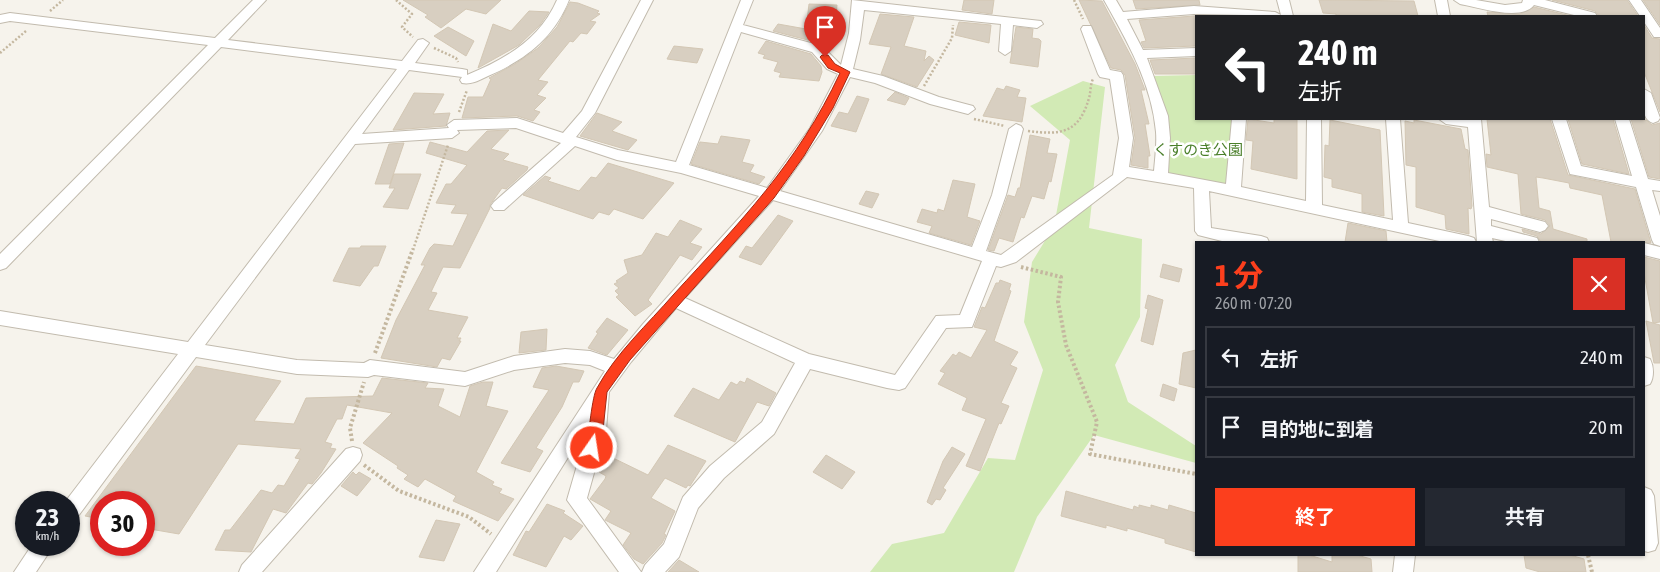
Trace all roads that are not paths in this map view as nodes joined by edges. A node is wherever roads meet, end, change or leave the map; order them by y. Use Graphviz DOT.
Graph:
graph roads {
  1 [pos="260,0"];
  2 [pos="564,0"];
  3 [pos="647,0"];
  4 [pos="747,0"];
  5 [pos="1110,0"];
  6 [pos="1282,0"];
  7 [pos="1441,0"];
  8 [pos="1460,0"];
  9 [pos="1530,0"];
  10 [pos="1635,0"];
  11 [pos="858,3"];
  12 [pos="1510,13"];
  13 [pos="1262,15"];
  14 [pos="1287,15"];
  15 [pos="1444,15"];
  16 [pos="1587,15"];
  17 [pos="1120,16"];
  18 [pos="0,19"];
  19 [pos="1007,21"];
  20 [pos="1037,24"];
  21 [pos="736,28"];
  22 [pos="1087,29"];
  23 [pos="1645,30"];
  24 [pos="1659,34"];
  25 [pos="424,43"];
  26 [pos="216,44"];
  27 [pos="1009,48"];
  28 [pos="1195,52"];
  29 [pos="1138,54"];
  30 [pos="405,67"];
  31 [pos="845,72"];
  32 [pos="1645,96"];
  33 [pos="968,109"];
  34 [pos="1652,118"];
  35 [pos="1239,120"];
  36 [pos="1314,120"];
  37 [pos="1393,120"];
  38 [pos="1460,120"];
  39 [pos="1559,120"];
  40 [pos="1622,120"];
  41 [pos="1475,121"];
  42 [pos="453,129"];
  43 [pos="1016,129"];
  44 [pos="350,139"];
  45 [pos="569,140"];
  46 [pos="681,168"];
  47 [pos="1121,172"];
  48 [pos="1161,176"];
  49 [pos="1643,183"];
  50 [pos="1202,184"];
  51 [pos="1660,186"];
  52 [pos="1233,191"];
  53 [pos="770,195"];
  54 [pos="499,206"];
  55 [pos="1314,207"];
  56 [pos="1482,211"];
  57 [pos="1540,226"];
  58 [pos="1402,228"];
  59 [pos="1484,236"];
  60 [pos="1660,240"];
  61 [pos="1254,241"];
  62 [pos="1463,241"];
  63 [pos="1523,241"];
  64 [pos="1645,250"];
  65 [pos="1660,253"];
  66 [pos="984,256"];
  67 [pos="0,264"];
  68 [pos="676,301"];
  69 [pos="0,318"];
  70 [pos="192,351"];
  71 [pos="806,360"];
  72 [pos="618,368"];
  73 [pos="601,391"];
  74 [pos="353,455"];
  75 [pos="80,499"];
  76 [pos="1645,503"];
  77 [pos="1651,543"];
  78 [pos="36,556"];
  79 [pos="1405,556"];
  80 [pos="24,572"];
  81 [pos="249,572"];
  82 [pos="484,572"];
  83 [pos="631,572"];
  84 [pos="652,572"];
  85 [pos="1403,572"];
  1 -- 26 [label="street"];
  2 -- 30 [label="street"];
  3 -- 45 [label="street"];
  4 -- 21 [label="street"];
  5 -- 17 [label="street"];
  6 -- 14 [label="street"];
  7 -- 15 [label="street"];
  8 -- 12 [label="street"];
  9 -- 12 [label="street"];
  9 -- 16 [label="street"];
  10 -- 24 [label="street"];
  11 -- 19 [label="street"];
  11 -- 31 [label="street"];
  13 -- 17 [label="street"];
  17 -- 29 [label="street"];
  18 -- 26 [label="street"];
  19 -- 20 [label="street"];
  19 -- 27 [label="street"];
  21 -- 31 [label="street"];
  21 -- 46 [label="street"];
  22 -- 47 [label="street"];
  23 -- 24 [label="street"];
  25 -- 30 [label="street"];
  26 -- 30 [label="street"];
  26 -- 67 [label="street"];
  28 -- 29 [label="street"];
  29 -- 48 [label="street"];
  30 -- 44 [label="street"];
  31 -- 33 [label="street"];
  31 -- 53 [label="street"];
  32 -- 34 [label="street"];
  35 -- 52 [label="street"];
  36 -- 55 [label="street"];
  37 -- 58 [label="street"];
  38 -- 41 [label="street"];
  39 -- 49 [label="street"];
  40 -- 49 [label="street"];
  41 -- 56 [label="street"];
  42 -- 44 [label="street"];
  42 -- 45 [label="street"];
  43 -- 66 [label="street"];
  44 -- 70 [label="street"];
  45 -- 46 [label="street"];
  45 -- 54 [label="street"];
  46 -- 53 [label="street"];
  47 -- 48 [label="street"];
  47 -- 66 [label="street"];
  48 -- 50 [label="street"];
  49 -- 51 [label="street"];
  49 -- 60 [label="street"];
  50 -- 52 [label="street"];
  50 -- 61 [label="street"];
  52 -- 55 [label="street"];
  53 -- 66 [label="street"];
  53 -- 68 [label="street"];
  55 -- 58 [label="street"];
  56 -- 57 [label="street"];
  56 -- 59 [label="street"];
  58 -- 62 [label="street"];
  59 -- 63 [label="street"];
  64 -- 65 [label="street"];
  66 -- 71 [label="street"];
  68 -- 71 [label="street"];
  68 -- 72 [label="street"];
  69 -- 70 [label="street"];
  70 -- 72 [label="street"];
  70 -- 75 [label="street"];
  71 -- 84 [label="street"];
  72 -- 73 [label="street"];
  73 -- 82 [label="street"];
  73 -- 83 [label="street"];
  74 -- 81 [label="street"];
  76 -- 77 [label="street"];
  78 -- 80 [label="street"];
  79 -- 85 [label="street"];
}
